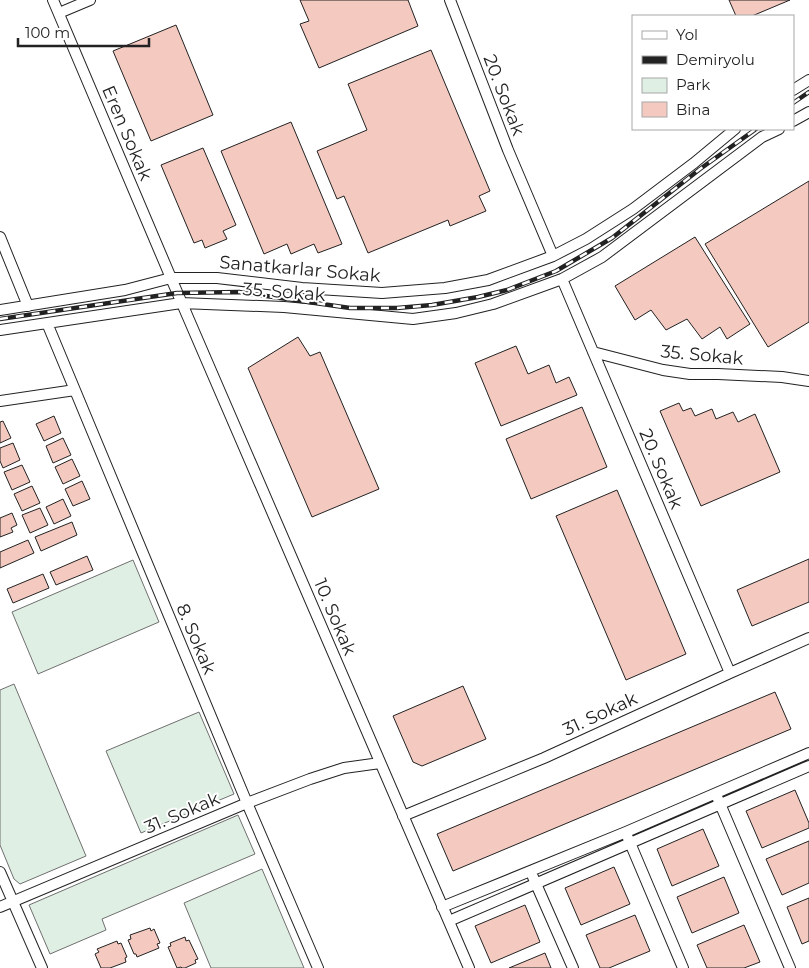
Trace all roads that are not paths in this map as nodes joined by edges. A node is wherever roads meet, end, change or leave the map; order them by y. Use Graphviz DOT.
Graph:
graph roads {
  1 [pos="53,0"];
  2 [pos="90,0"];
  3 [pos="450,0"];
  4 [pos="58,13"];
  5 [pos="809,80"];
  6 [pos="794,89"];
  7 [pos="809,112"];
  8 [pos="794,120"];
  9 [pos="734,130"];
  10 [pos="777,130"];
  11 [pos="0,238"];
  12 [pos="552,256"];
  13 [pos="171,278"];
  14 [pos="562,279"];
  15 [pos="181,303"];
  16 [pos="28,306"];
  17 [pos="0,310"];
  18 [pos="47,322"];
  19 [pos="0,330"];
  20 [pos="593,352"];
  21 [pos="809,381"];
  22 [pos="75,390"];
  23 [pos="0,401"];
  24 [pos="809,638"];
  25 [pos="730,673"];
  26 [pos="808,756"];
  27 [pos="380,763"];
  28 [pos="809,766"];
  29 [pos="715,793"];
  30 [pos="247,803"];
  31 [pos="720,804"];
  32 [pos="403,816"];
  33 [pos="626,832"];
  34 [pos="630,843"];
  35 [pos="530,871"];
  36 [pos="0,872"];
  37 [pos="536,884"];
  38 [pos="12,901"];
  39 [pos="0,907"];
  40 [pos="442,907"];
  41 [pos="449,922"];
  42 [pos="39,967"];
  43 [pos="318,968"];
  44 [pos="469,968"];
  45 [pos="573,968"];
  46 [pos="683,968"];
  47 [pos="790,968"];
  1 -- 4 [label="street, Eren Sokak"];
  2 -- 4 [label="street"];
  3 -- 12 [label="street, 20. Sokak"];
  4 -- 13 [label="street, Eren Sokak"];
  5 -- 6 [label="street"];
  7 -- 8 [label="street"];
  9 -- 12 [label="street, Sanatkarlar Sokak"];
  10 -- 14 [label="street, 35. Sokak"];
  11 -- 16 [label="street"];
  12 -- 13 [label="street, Sanatkarlar Sokak"];
  13 -- 15 [label="street, 10. Sokak"];
  13 -- 16 [label="street, Sanatkarlar Sokak"];
  14 -- 15 [label="street, 35. Sokak"];
  14 -- 20 [label="street, 20. Sokak"];
  15 -- 18 [label="street, 35. Sokak"];
  15 -- 27 [label="street, 10. Sokak"];
  16 -- 17 [label="street, Sanatkarlar Sokak"];
  18 -- 19 [label="street, 35. Sokak"];
  18 -- 22 [label="street, 8. Sokak"];
  20 -- 21 [label="street, 35. Sokak"];
  20 -- 25 [label="street, 20. Sokak"];
  22 -- 23 [label="street"];
  22 -- 30 [label="street, 8. Sokak"];
  24 -- 25 [label="street, 31. Sokak"];
  25 -- 32 [label="street, 31. Sokak"];
  26 -- 29 [label="street"];
  27 -- 30 [label="street, 31. Sokak"];
  27 -- 32 [label="street, 10. Sokak"];
  28 -- 31 [label="street"];
  29 -- 31 [label="street"];
  29 -- 33 [label="street"];
  30 -- 38 [label="street, 31. Sokak"];
  30 -- 43 [label="street, 8. Sokak"];
  31 -- 34 [label="street"];
  31 -- 47 [label="street"];
  32 -- 40 [label="street, 10. Sokak"];
  33 -- 34 [label="street"];
  33 -- 35 [label="street"];
  34 -- 37 [label="street"];
  34 -- 46 [label="street"];
  35 -- 37 [label="street"];
  35 -- 40 [label="street"];
  36 -- 38 [label="street"];
  37 -- 41 [label="street"];
  37 -- 45 [label="street"];
  38 -- 39 [label="street, 31. Sokak"];
  38 -- 42 [label="street"];
  40 -- 41 [label="street, 10. Sokak"];
  41 -- 44 [label="street, 10. Sokak"];
}
